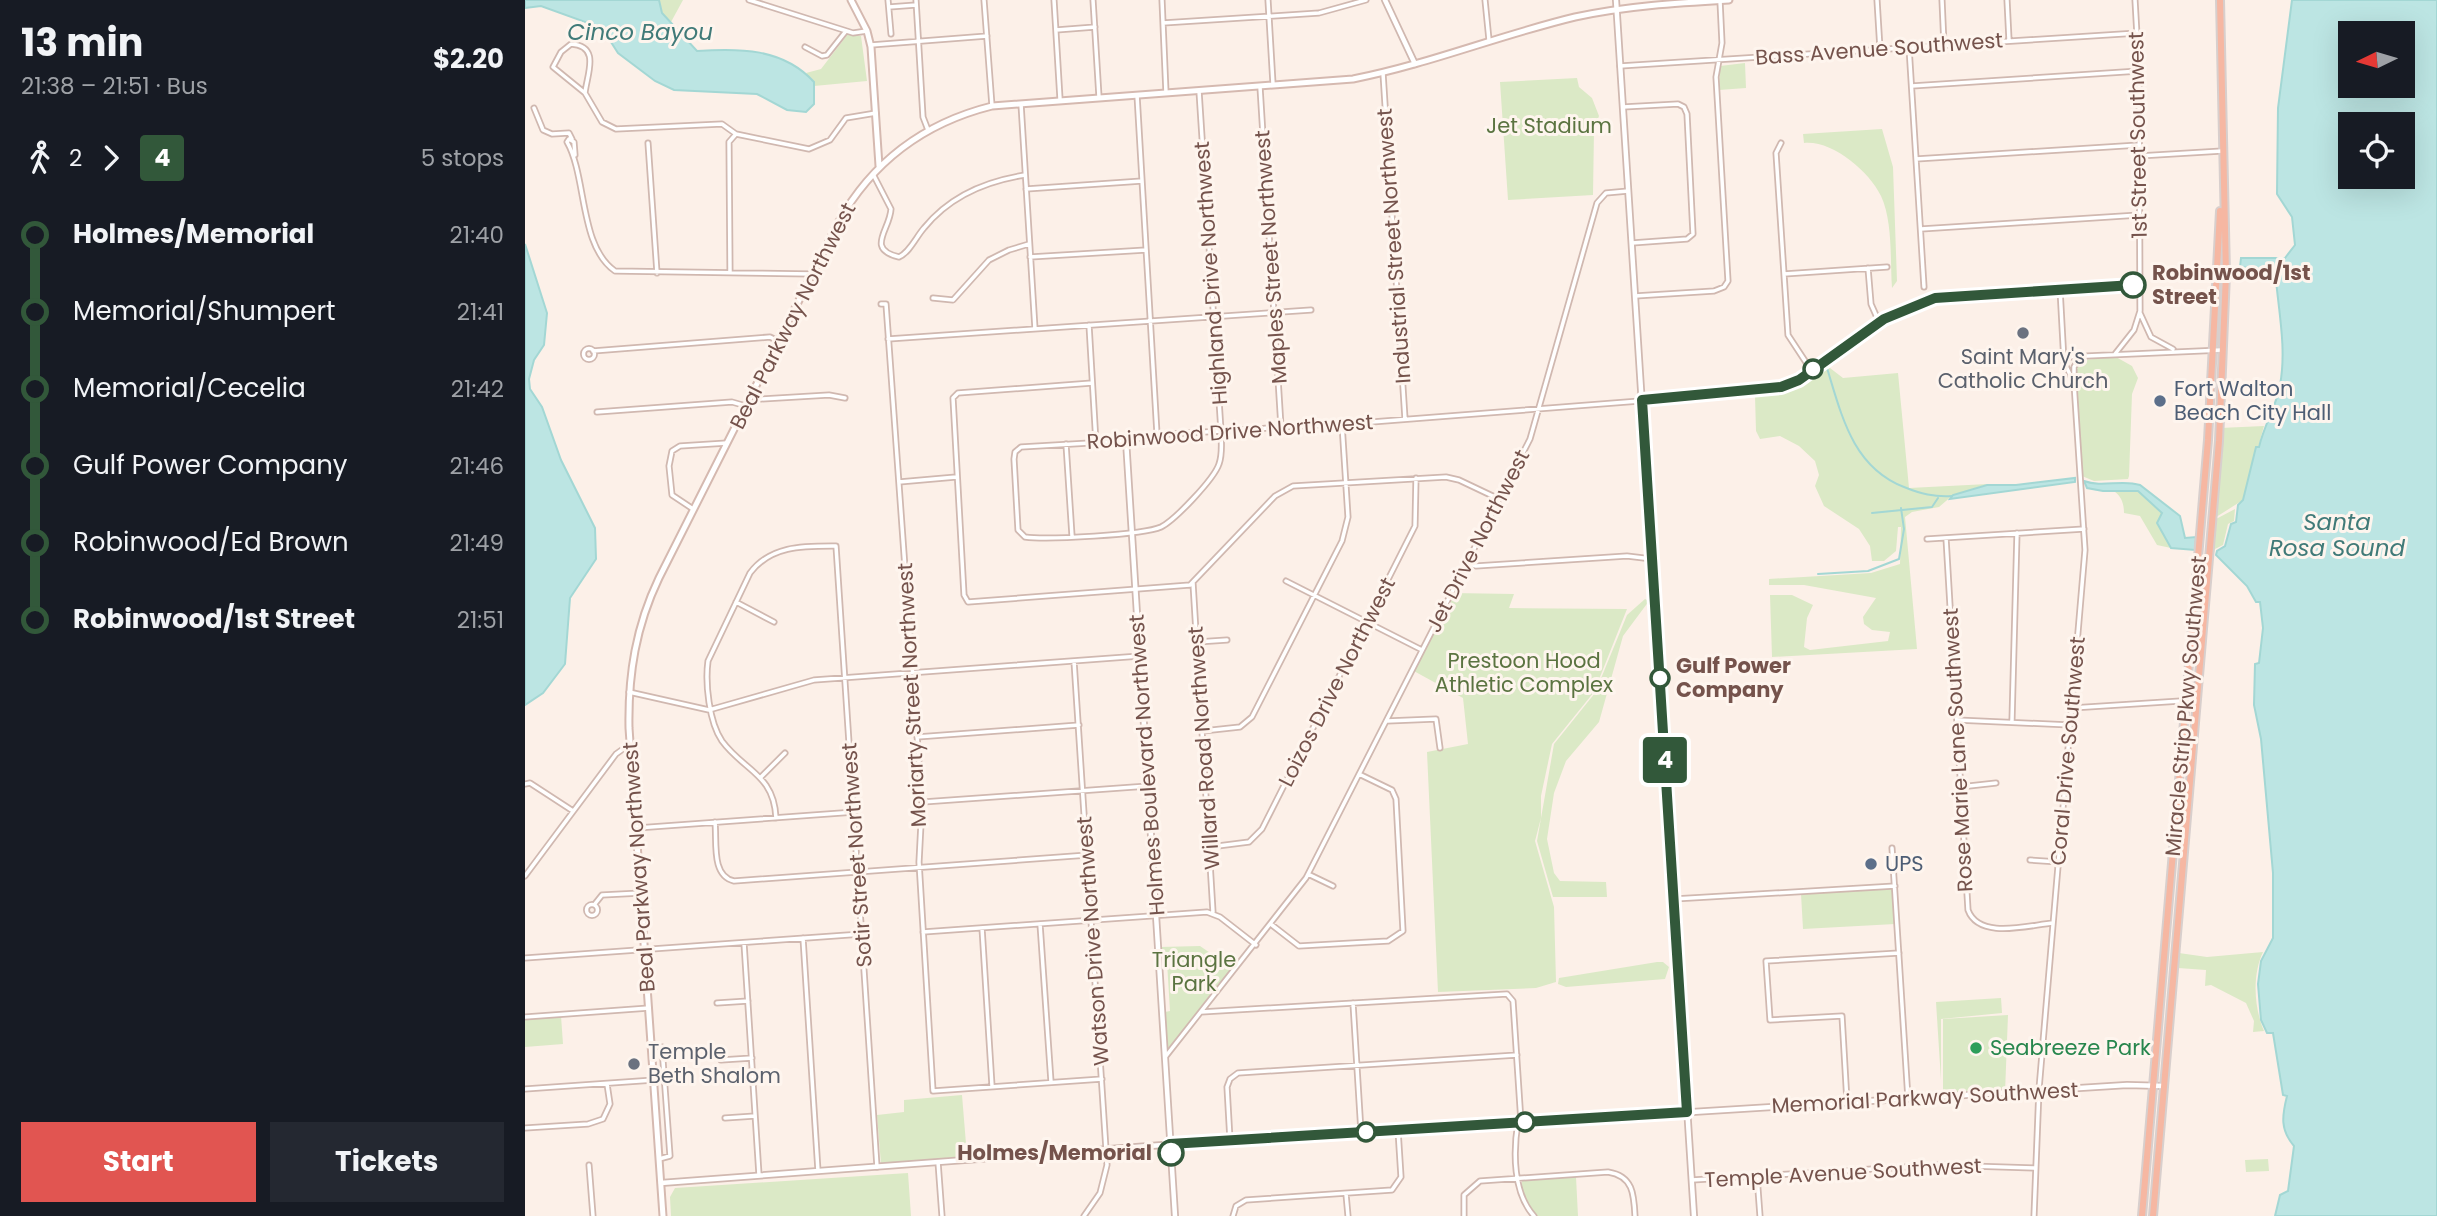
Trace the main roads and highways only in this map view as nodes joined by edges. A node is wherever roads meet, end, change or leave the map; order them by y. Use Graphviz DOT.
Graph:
graph roads {
  1 [pos="851,0"];
  2 [pos="1729,0"];
  3 [pos="2220,0"];
  4 [pos="1720,1"];
  5 [pos="879,166"];
  6 [pos="2222,195"];
  7 [pos="2209,440"];
  8 [pos="2219,441"];
  9 [pos="2199,561"];
  10 [pos="2208,579"];
  11 [pos="663,1216"];
  12 [pos="2142,1216"];
  13 [pos="2153,1216"];
  1 -- 5 [label="main road"];
  2 -- 4 [label="main road, Beal Parkway Northwest"];
  3 -- 6 [label="highway, Miracle Strip Pkwy Southwest"];
  4 -- 5 [label="main road, Beal Parkway Northwest"];
  5 -- 11 [label="main road, Beal Parkway Northwest"];
  6 -- 7 [label="highway, Miracle Strip Pkwy Southwest"];
  6 -- 8 [label="highway, Miracle Strip Pkwy Southwest"];
  7 -- 8 [label="highway"];
  7 -- 9 [label="highway, Miracle Strip Pkwy Southwest"];
  8 -- 10 [label="highway, Miracle Strip Pkwy Southwest"];
  9 -- 10 [label="highway"];
  9 -- 12 [label="highway, Miracle Strip Pkwy Southwest"];
  10 -- 13 [label="highway, Miracle Strip Pkwy Southwest"];
}
